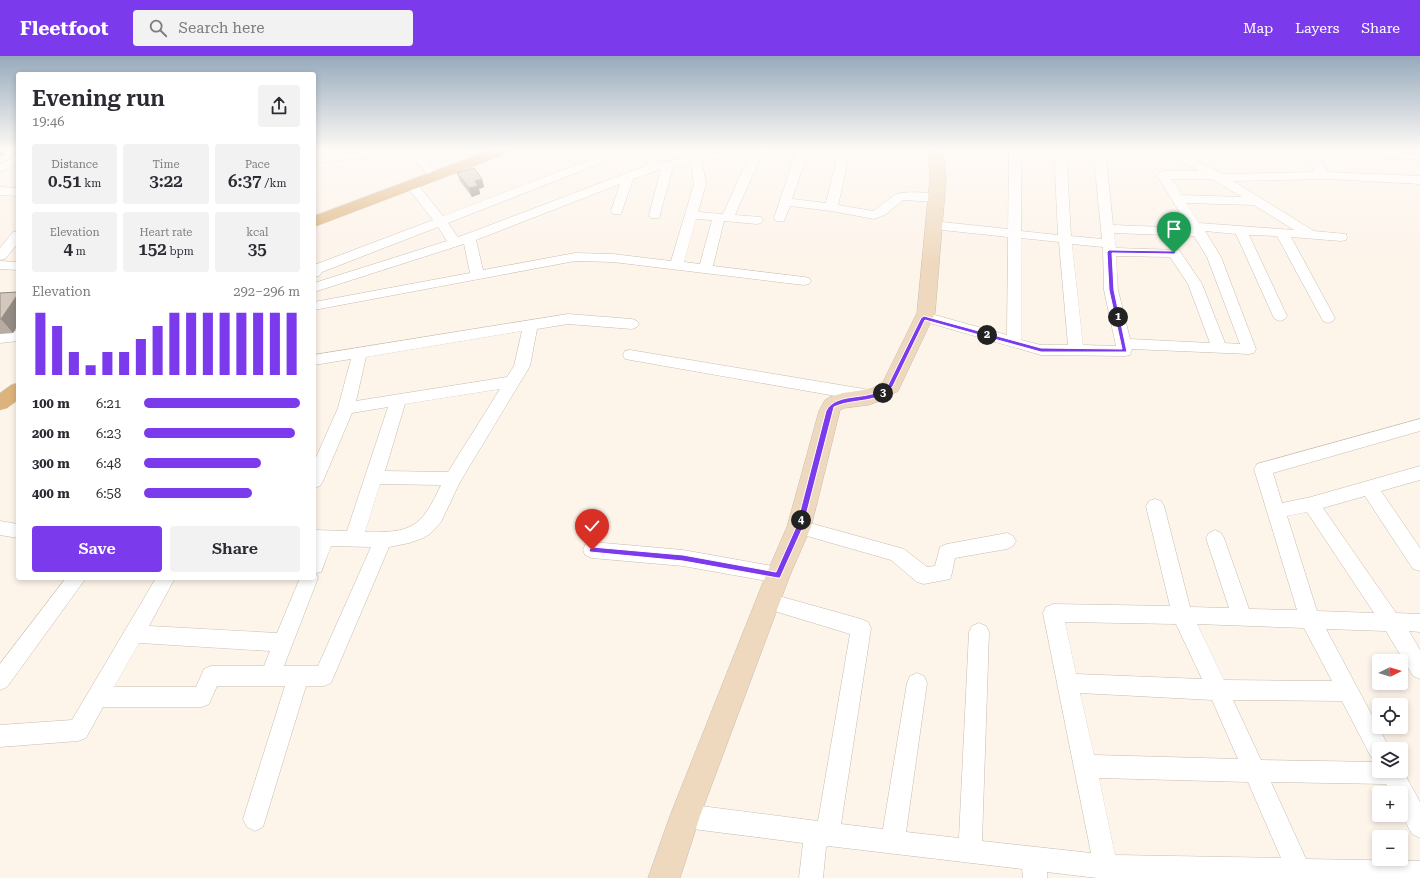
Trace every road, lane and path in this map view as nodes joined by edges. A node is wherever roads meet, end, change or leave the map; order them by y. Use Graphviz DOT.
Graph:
graph roads {
  1 [pos="389,187"];
  2 [pos="402,187"];
  3 [pos="414,187"];
  4 [pos="522,187"];
  5 [pos="599,187"];
  6 [pos="624,187"];
  7 [pos="662,187"];
  8 [pos="699,187"];
  9 [pos="739,187"];
  10 [pos="790,187"];
  11 [pos="836,187"];
  12 [pos="937,187"];
  13 [pos="1015,187"];
  14 [pos="1063,187"];
  15 [pos="1103,187"];
  16 [pos="1171,187"];
  17 [pos="1234,187"];
  18 [pos="0,191"];
  19 [pos="16,192"];
  20 [pos="936,198"];
  21 [pos="1178,199"];
  22 [pos="1257,201"];
  23 [pos="785,202"];
  24 [pos="831,207"];
  25 [pos="617,211"];
  26 [pos="316,213"];
  27 [pos="691,214"];
  28 [pos="655,215"];
  29 [pos="724,217"];
  30 [pos="780,218"];
  31 [pos="757,220"];
  32 [pos="316,221"];
  33 [pos="441,222"];
  34 [pos="933,225"];
  35 [pos="1107,229"];
  36 [pos="1196,230"];
  37 [pos="1241,230"];
  38 [pos="1282,233"];
  39 [pos="1015,234"];
  40 [pos="1311,235"];
  41 [pos="16,237"];
  42 [pos="1341,237"];
  43 [pos="469,238"];
  44 [pos="1066,239"];
  45 [pos="455,243"];
  46 [pos="1109,248"];
  47 [pos="0,256"];
  48 [pos="0,265"];
  49 [pos="16,266"];
  50 [pos="676,266"];
  51 [pos="706,269"];
  52 [pos="316,270"];
  53 [pos="477,275"];
  54 [pos="804,281"];
  55 [pos="316,287"];
  56 [pos="316,306"];
  57 [pos="1280,316"];
  58 [pos="924,318"];
  59 [pos="1328,318"];
  60 [pos="632,324"];
  61 [pos="530,325"];
  62 [pos="16,335"];
  63 [pos="0,338"];
  64 [pos="1014,343"];
  65 [pos="1124,344"];
  66 [pos="1219,348"];
  67 [pos="1076,350"];
  68 [pos="360,352"];
  69 [pos="630,356"];
  70 [pos="316,360"];
  71 [pos="16,379"];
  72 [pos="512,382"];
  73 [pos="0,391"];
  74 [pos="16,391"];
  75 [pos="873,396"];
  76 [pos="398,400"];
  77 [pos="0,403"];
  78 [pos="346,408"];
  79 [pos="1420,425"];
  80 [pos="1420,473"];
  81 [pos="316,476"];
  82 [pos="374,477"];
  83 [pos="453,479"];
  84 [pos="1369,488"];
  85 [pos="1311,504"];
  86 [pos="1155,506"];
  87 [pos="1276,511"];
  88 [pos="799,527"];
  89 [pos="0,528"];
  90 [pos="16,530"];
  91 [pos="319,538"];
  92 [pos="1215,538"];
  93 [pos="353,539"];
  94 [pos="383,540"];
  95 [pos="1007,541"];
  96 [pos="592,550"];
  97 [pos="316,555"];
  98 [pos="1420,562"];
  99 [pos="778,575"];
  100 [pos="75,580"];
  101 [pos="165,580"];
  102 [pos="308,580"];
  103 [pos="768,601"];
  104 [pos="1182,615"];
  105 [pos="1242,617"];
  106 [pos="1310,619"];
  107 [pos="1391,622"];
  108 [pos="1420,623"];
  109 [pos="979,632"];
  110 [pos="134,634"];
  111 [pos="284,643"];
  112 [pos="1420,669"];
  113 [pos="270,676"];
  114 [pos="298,676"];
  115 [pos="0,680"];
  116 [pos="917,682"];
  117 [pos="1067,683"];
  118 [pos="1218,690"];
  119 [pos="1348,691"];
  120 [pos="97,697"];
  121 [pos="0,736"];
  122 [pos="1375,742"];
  123 [pos="1084,766"];
  124 [pos="1255,771"];
  125 [pos="1372,772"];
  126 [pos="1395,778"];
  127 [pos="685,816"];
  128 [pos="255,819"];
  129 [pos="1420,826"];
  130 [pos="821,834"];
  131 [pos="894,842"];
  132 [pos="970,851"];
  133 [pos="1106,867"];
  134 [pos="1034,868"];
  135 [pos="1299,870"];
  136 [pos="1420,872"];
  137 [pos="1356,875"];
  138 [pos="664,878"];
  139 [pos="811,878"];
  1 -- 26 [label="main road"];
  2 -- 32 [label="main road"];
  3 -- 33 [label="street"];
  4 -- 33 [label="street"];
  5 -- 43 [label="street"];
  6 -- 25 [label="street"];
  7 -- 28 [label="street"];
  8 -- 27 [label="street"];
  9 -- 29 [label="street"];
  10 -- 23 [label="street"];
  11 -- 24 [label="street"];
  12 -- 20 [label="street"];
  13 -- 39 [label="street"];
  14 -- 44 [label="street"];
  15 -- 35 [label="street"];
  16 -- 21 [label="street"];
  17 -- 22 [label="street"];
  18 -- 19 [label="street"];
  20 -- 24 [label="street"];
  20 -- 34 [label="street"];
  21 -- 22 [label="street"];
  21 -- 36 [label="street"];
  22 -- 40 [label="street"];
  23 -- 24 [label="street"];
  23 -- 30 [label="street"];
  27 -- 29 [label="street"];
  27 -- 50 [label="street"];
  29 -- 31 [label="street"];
  29 -- 51 [label="street"];
  33 -- 45 [label="street"];
  33 -- 52 [label="street"];
  34 -- 39 [label="street"];
  34 -- 58 [label="street"];
  35 -- 36 [label="street"];
  35 -- 46 [label="street"];
  36 -- 37 [label="street"];
  36 -- 66 [label="street"];
  37 -- 38 [label="street"];
  37 -- 57 [label="street"];
  38 -- 40 [label="street"];
  38 -- 59 [label="street"];
  39 -- 44 [label="street"];
  39 -- 64 [label="street"];
  40 -- 42 [label="street"];
  41 -- 47 [label="street"];
  43 -- 45 [label="street"];
  43 -- 53 [label="street"];
  44 -- 46 [label="street"];
  44 -- 67 [label="street"];
  45 -- 55 [label="street"];
  46 -- 65 [label="street"];
  46 -- 66 [label="street"];
  48 -- 49 [label="street"];
  50 -- 51 [label="street"];
  50 -- 53 [label="street"];
  51 -- 54 [label="street"];
  53 -- 56 [label="street"];
  58 -- 64 [label="street"];
  58 -- 75 [label="street"];
  60 -- 61 [label="street"];
  61 -- 68 [label="street"];
  61 -- 72 [label="street"];
  62 -- 63 [label="street"];
  64 -- 67 [label="street"];
  65 -- 66 [label="street"];
  65 -- 67 [label="street"];
  68 -- 70 [label="street"];
  68 -- 78 [label="street"];
  69 -- 75 [label="street"];
  71 -- 73 [label="main road"];
  72 -- 76 [label="street"];
  72 -- 83 [label="street"];
  74 -- 77 [label="main road"];
  75 -- 88 [label="street"];
  76 -- 78 [label="street"];
  76 -- 82 [label="street"];
  78 -- 81 [label="street"];
  79 -- 87 [label="street"];
  80 -- 84 [label="street"];
  82 -- 83 [label="street"];
  82 -- 93 [label="street"];
  83 -- 94 [label="street"];
  84 -- 85 [label="street"];
  84 -- 98 [label="street"];
  85 -- 87 [label="street"];
  85 -- 107 [label="street"];
  86 -- 104 [label="street"];
  87 -- 106 [label="street"];
  88 -- 95 [label="street"];
  88 -- 99 [label="street"];
  89 -- 90 [label="street"];
  91 -- 93 [label="street"];
  91 -- 97 [label="street"];
  92 -- 105 [label="street"];
  93 -- 94 [label="street"];
  94 -- 114 [label="street"];
  96 -- 99 [label="street"];
  99 -- 103 [label="street"];
  100 -- 115 [label="street"];
  101 -- 110 [label="street"];
  102 -- 111 [label="street"];
  103 -- 127 [label="street"];
  103 -- 130 [label="street"];
  104 -- 105 [label="street"];
  104 -- 117 [label="street"];
  104 -- 118 [label="street"];
  105 -- 106 [label="street"];
  106 -- 107 [label="street"];
  106 -- 119 [label="street"];
  107 -- 108 [label="street"];
  107 -- 112 [label="street"];
  109 -- 132 [label="street"];
  110 -- 111 [label="street"];
  110 -- 120 [label="street"];
  111 -- 113 [label="street"];
  113 -- 114 [label="street"];
  113 -- 120 [label="street"];
  114 -- 128 [label="street"];
  116 -- 131 [label="street"];
  117 -- 118 [label="street"];
  117 -- 123 [label="street"];
  118 -- 119 [label="street"];
  118 -- 124 [label="street"];
  119 -- 122 [label="street"];
  120 -- 121 [label="street"];
  123 -- 124 [label="street"];
  123 -- 133 [label="street"];
  124 -- 125 [label="street"];
  124 -- 135 [label="street"];
  126 -- 129 [label="street"];
  127 -- 130 [label="street"];
  127 -- 138 [label="street"];
  130 -- 131 [label="street"];
  130 -- 139 [label="street"];
  131 -- 132 [label="street"];
  132 -- 134 [label="street"];
  133 -- 134 [label="street"];
  133 -- 135 [label="street"];
  135 -- 137 [label="street"];
  136 -- 137 [label="street"];
}
